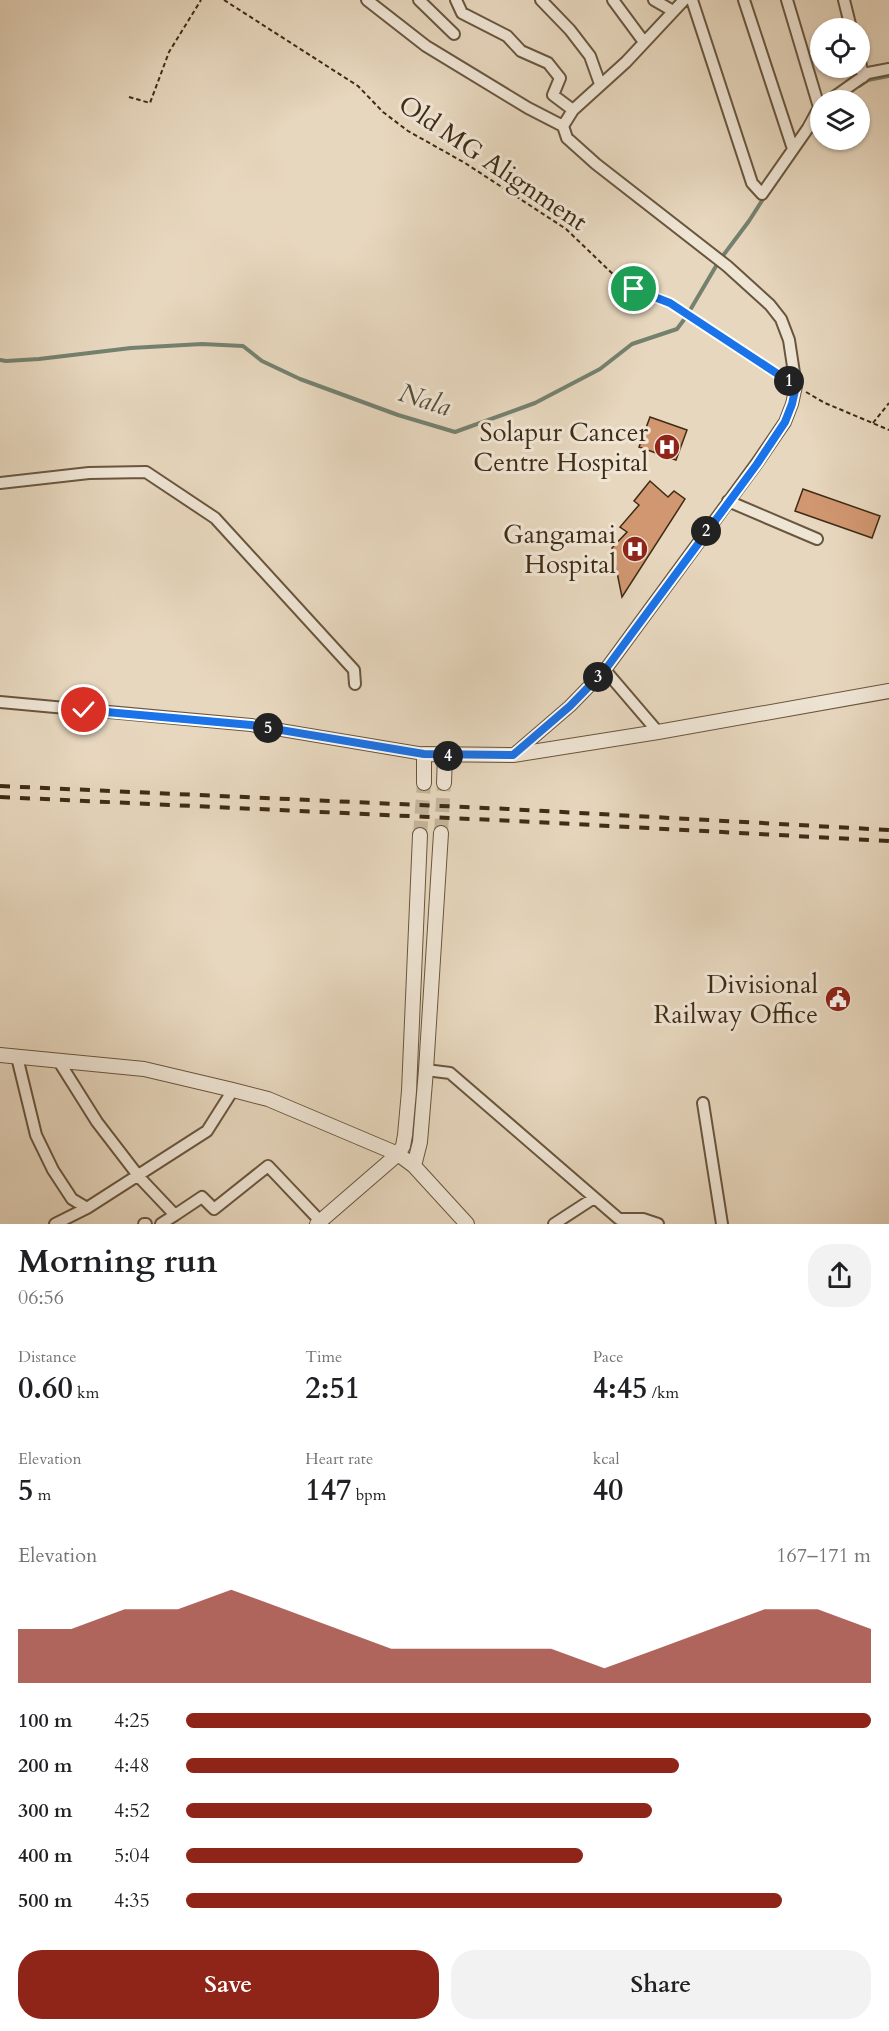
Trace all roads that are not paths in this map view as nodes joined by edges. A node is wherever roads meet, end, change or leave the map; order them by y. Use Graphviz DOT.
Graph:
graph roads {
  1 [pos="367,0"];
  2 [pos="419,0"];
  3 [pos="456,0"];
  4 [pos="541,0"];
  5 [pos="613,0"];
  6 [pos="654,0"];
  7 [pos="684,0"];
  8 [pos="692,0"];
  9 [pos="744,0"];
  10 [pos="788,0"];
  11 [pos="844,0"];
  12 [pos="673,11"];
  13 [pos="848,18"];
  14 [pos="454,34"];
  15 [pos="644,42"];
  16 [pos="889,69"];
  17 [pos="870,73"];
  18 [pos="862,78"];
  19 [pos="600,84"];
  20 [pos="815,90"];
  21 [pos="844,90"];
  22 [pos="573,110"];
  23 [pos="810,124"];
  24 [pos="563,126"];
  25 [pos="793,149"];
  26 [pos="0,483"];
  27 [pos="728,501"];
  28 [pos="817,539"];
  29 [pos="605,670"];
  30 [pos="355,684"];
  31 [pos="889,691"];
  32 [pos="0,702"];
  33 [pos="658,732"];
  34 [pos="424,754"];
  35 [pos="513,755"];
  36 [pos="445,756"];
  37 [pos="424,783"];
  38 [pos="444,783"];
  39 [pos="441,833"];
  40 [pos="420,835"];
  41 [pos="0,1055"];
  42 [pos="17,1057"];
  43 [pos="58,1060"];
  44 [pos="426,1070"];
  45 [pos="233,1090"];
  46 [pos="703,1103"];
  47 [pos="398,1154"];
  48 [pos="414,1166"];
  49 [pos="138,1175"];
  50 [pos="594,1198"];
  51 [pos="87,1208"];
  52 [pos="175,1215"];
  53 [pos="320,1223"];
  54 [pos="55,1224"];
  55 [pos="160,1224"];
  56 [pos="467,1224"];
  57 [pos="554,1224"];
  58 [pos="658,1224"];
  59 [pos="722,1224"];
  1 -- 24 [label="street"];
  2 -- 14 [label="street"];
  3 -- 22 [label="street"];
  4 -- 19 [label="street"];
  5 -- 15 [label="street"];
  6 -- 12 [label="street"];
  7 -- 12 [label="street"];
  8 -- 25 [label="street"];
  9 -- 25 [label="street"];
  10 -- 20 [label="street"];
  11 -- 13 [label="street"];
  12 -- 15 [label="street"];
  15 -- 19 [label="street"];
  16 -- 17 [label="street"];
  18 -- 21 [label="street"];
  19 -- 22 [label="street"];
  22 -- 24 [label="street"];
  23 -- 25 [label="street"];
  24 -- 27 [label="street"];
  26 -- 30 [label="street"];
  27 -- 28 [label="street"];
  27 -- 29 [label="street"];
  29 -- 33 [label="street"];
  29 -- 35 [label="street"];
  31 -- 33 [label="street"];
  32 -- 34 [label="street"];
  33 -- 35 [label="street"];
  34 -- 36 [label="street"];
  34 -- 37 [label="street"];
  35 -- 36 [label="street"];
  36 -- 38 [label="street"];
  39 -- 44 [label="street"];
  40 -- 47 [label="street"];
  41 -- 42 [label="street"];
  42 -- 43 [label="street"];
  42 -- 51 [label="street"];
  43 -- 45 [label="street"];
  43 -- 49 [label="street"];
  44 -- 48 [label="street"];
  44 -- 50 [label="street"];
  45 -- 47 [label="street"];
  45 -- 49 [label="street"];
  46 -- 59 [label="street"];
  47 -- 48 [label="street"];
  47 -- 53 [label="street"];
  48 -- 56 [label="street"];
  49 -- 51 [label="street"];
  49 -- 52 [label="street"];
  50 -- 57 [label="street"];
  50 -- 58 [label="street"];
  51 -- 54 [label="street"];
  52 -- 53 [label="street"];
  52 -- 55 [label="street"];
}
